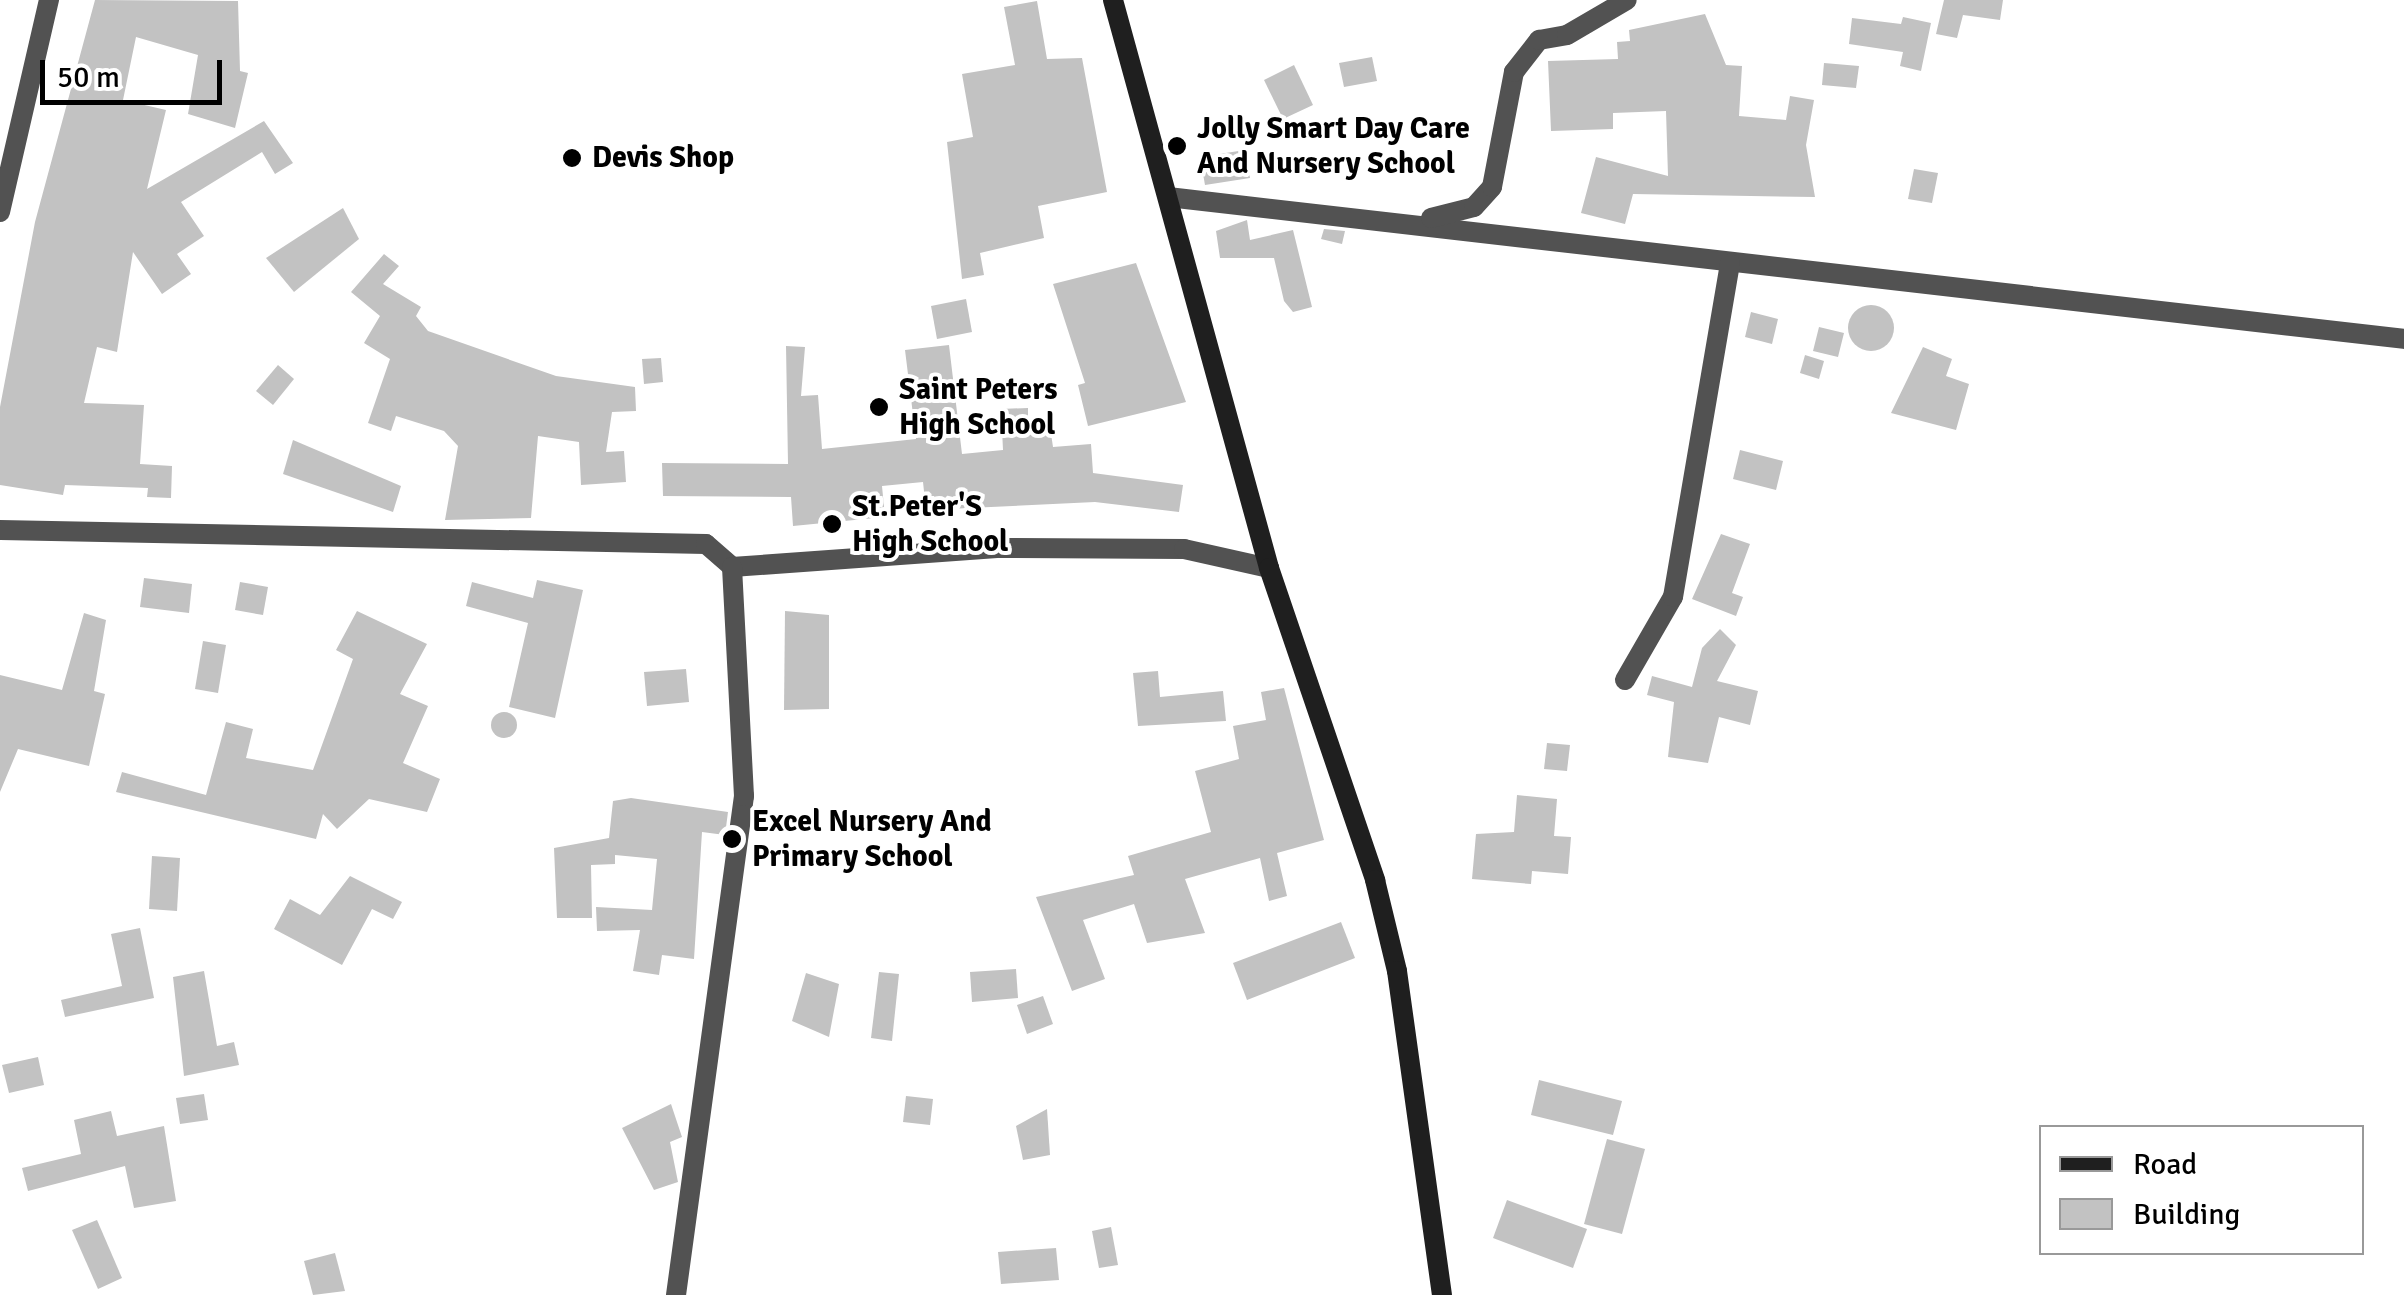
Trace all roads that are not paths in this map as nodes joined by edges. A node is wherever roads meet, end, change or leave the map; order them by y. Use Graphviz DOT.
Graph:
graph roads {
  1 [pos="49,0"];
  2 [pos="1113,0"];
  3 [pos="1627,0"];
  4 [pos="1168,196"];
  5 [pos="1,202"];
  6 [pos="1420,221"];
  7 [pos="1730,264"];
  8 [pos="2404,339"];
  9 [pos="0,530"];
  10 [pos="732,568"];
  11 [pos="1269,568"];
  12 [pos="1625,680"];
  13 [pos="676,1295"];
  14 [pos="1442,1295"];
  1 -- 5 [label="street"];
  2 -- 4 [label="street"];
  3 -- 6 [label="street"];
  4 -- 6 [label="street"];
  4 -- 11 [label="street"];
  6 -- 7 [label="street"];
  7 -- 8 [label="street"];
  7 -- 12 [label="street"];
  9 -- 10 [label="street"];
  10 -- 11 [label="street"];
  10 -- 13 [label="street"];
  11 -- 14 [label="street"];
}
